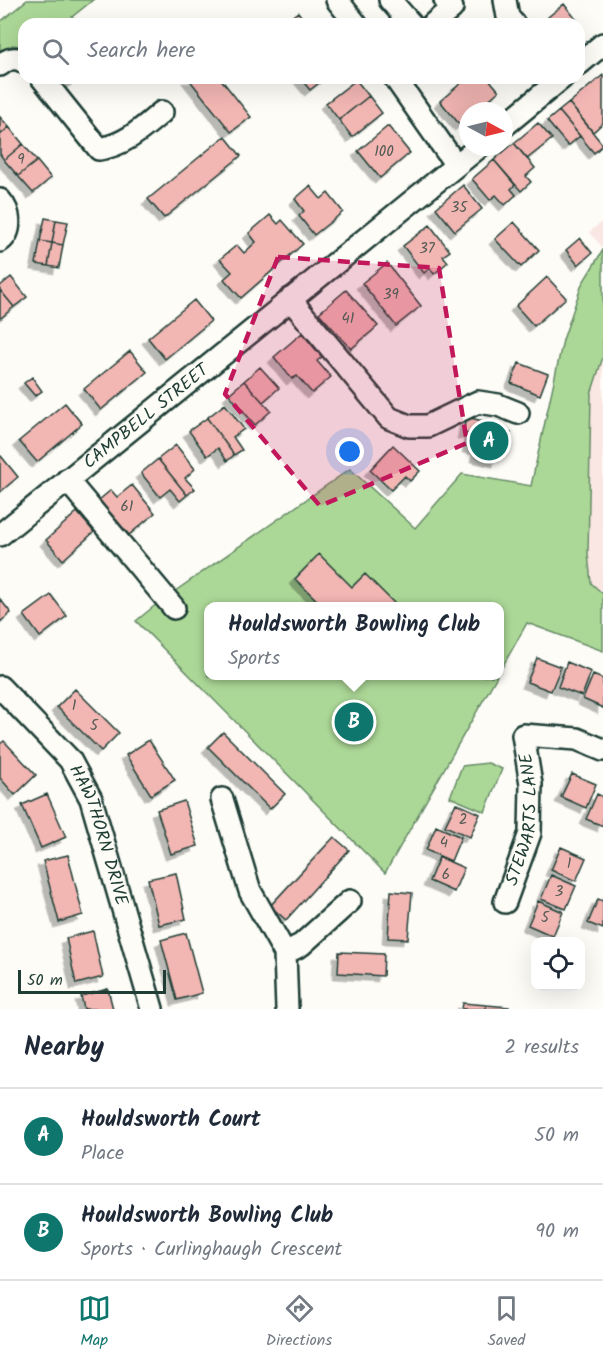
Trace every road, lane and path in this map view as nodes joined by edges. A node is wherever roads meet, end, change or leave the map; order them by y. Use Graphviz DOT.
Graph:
graph roads {
  1 [pos="337,0"];
  2 [pos="390,0"];
  3 [pos="446,0"];
  4 [pos="505,0"];
  5 [pos="351,18"];
  6 [pos="406,18"];
  7 [pos="440,18"];
  8 [pos="509,18"];
  9 [pos="603,44"];
  10 [pos="18,59"];
  11 [pos="585,59"];
  12 [pos="0,65"];
  13 [pos="47,84"];
  14 [pos="399,84"];
  15 [pos="553,84"];
  16 [pos="162,112"];
  17 [pos="513,118"];
  18 [pos="468,156"];
  19 [pos="456,165"];
  20 [pos="0,200"];
  21 [pos="0,242"];
  22 [pos="290,299"];
  23 [pos="518,412"];
  24 [pos="67,480"];
  25 [pos="0,535"];
  26 [pos="174,609"];
  27 [pos="0,687"];
  28 [pos="603,750"];
  29 [pos="222,799"];
  30 [pos="350,901"];
  31 [pos="505,902"];
  32 [pos="285,953"];
  33 [pos="152,1009"];
  34 [pos="287,1009"];
  1 -- 5 [label="street"];
  2 -- 6 [label="street"];
  3 -- 7 [label="street"];
  4 -- 8 [label="street"];
  9 -- 11 [label="street"];
  10 -- 12 [label="street"];
  13 -- 16 [label="street"];
  14 -- 19 [label="street"];
  15 -- 17 [label="street"];
  18 -- 19 [label="street, CAMPBELL STREET"];
  19 -- 22 [label="street, CAMPBELL STREET"];
  20 -- 21 [label="street"];
  22 -- 23 [label="street"];
  22 -- 24 [label="street, CAMPBELL STREET"];
  24 -- 25 [label="street, CAMPBELL STREET"];
  24 -- 26 [label="street"];
  27 -- 33 [label="street, HAWTHORN DRIVE"];
  28 -- 31 [label="street, STEWARTS LANE"];
  29 -- 32 [label="street"];
  30 -- 32 [label="street"];
  32 -- 34 [label="street"];
}
